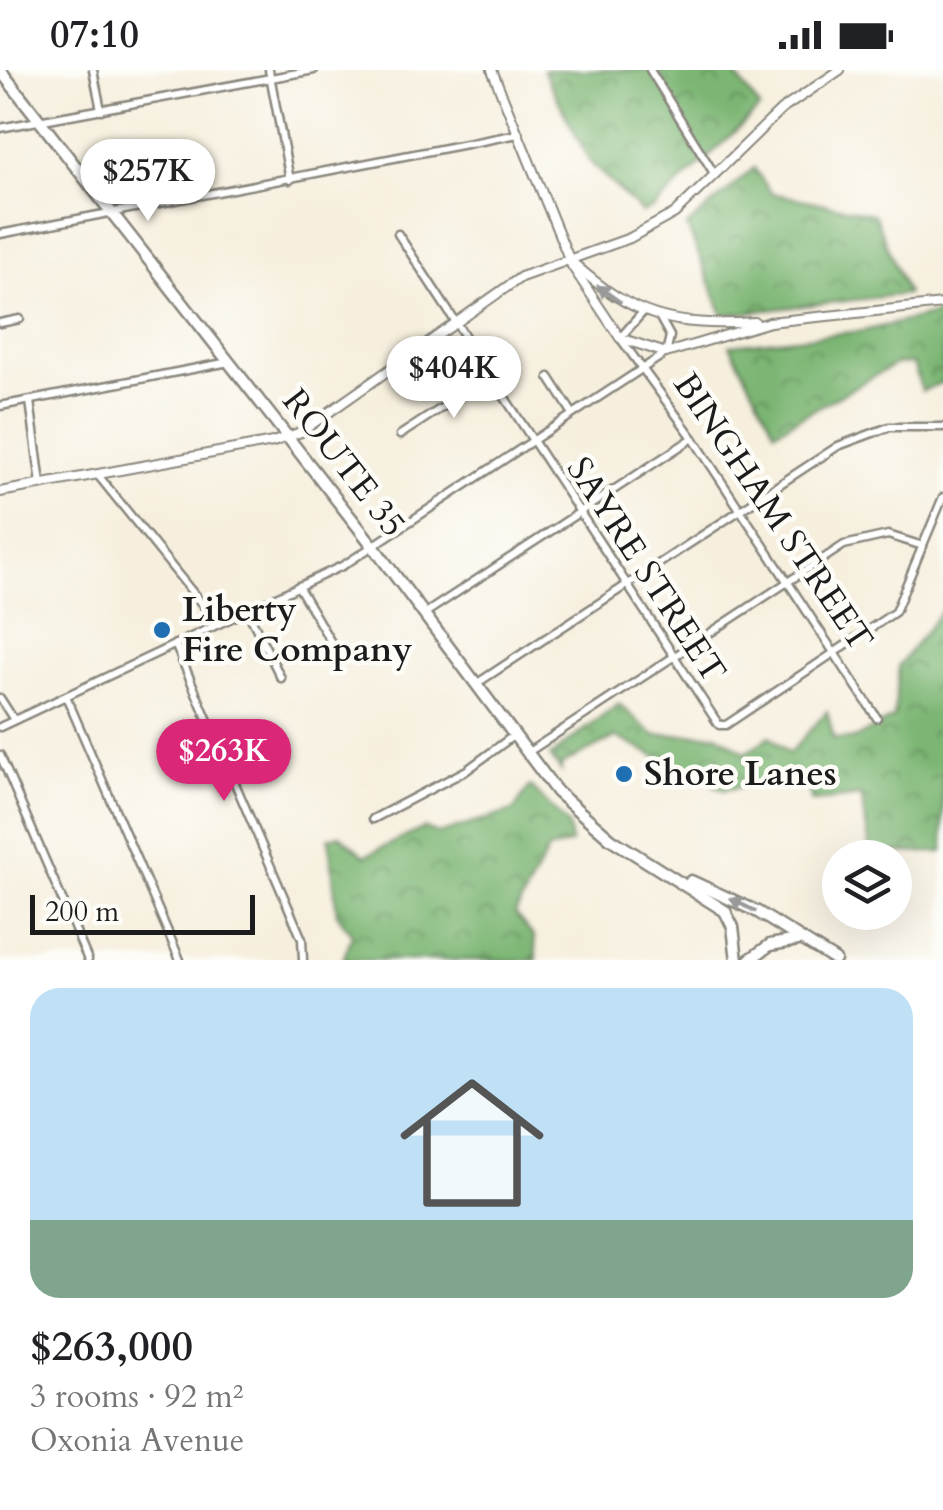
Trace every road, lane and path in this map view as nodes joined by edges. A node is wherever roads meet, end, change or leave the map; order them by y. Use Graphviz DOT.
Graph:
graph roads {
  1 [pos="0,70"];
  2 [pos="93,70"];
  3 [pos="314,70"];
  4 [pos="492,70"];
  5 [pos="650,70"];
  6 [pos="840,70"];
  7 [pos="270,74"];
  8 [pos="101,110"];
  9 [pos="39,121"];
  10 [pos="0,128"];
  11 [pos="518,134"];
  12 [pos="715,174"];
  13 [pos="290,180"];
  14 [pos="113,212"];
  15 [pos="0,234"];
  16 [pos="398,234"];
  17 [pos="569,259"];
  18 [pos="943,304"];
  19 [pos="642,312"];
  20 [pos="660,318"];
  21 [pos="20,319"];
  22 [pos="770,322"];
  23 [pos="0,323"];
  24 [pos="453,324"];
  25 [pos="620,338"];
  26 [pos="666,353"];
  27 [pos="229,362"];
  28 [pos="642,365"];
  29 [pos="549,377"];
  30 [pos="489,378"];
  31 [pos="30,401"];
  32 [pos="0,406"];
  33 [pos="573,414"];
  34 [pos="943,427"];
  35 [pos="400,436"];
  36 [pos="289,437"];
  37 [pos="693,438"];
  38 [pos="531,442"];
  39 [pos="97,474"];
  40 [pos="41,484"];
  41 [pos="0,492"];
  42 [pos="943,497"];
  43 [pos="740,510"];
  44 [pos="578,514"];
  45 [pos="373,546"];
  46 [pos="923,546"];
  47 [pos="788,582"];
  48 [pos="298,586"];
  49 [pos="626,586"];
  50 [pos="247,610"];
  51 [pos="424,614"];
  52 [pos="218,624"];
  53 [pos="175,644"];
  54 [pos="332,644"];
  55 [pos="835,654"];
  56 [pos="673,658"];
  57 [pos="281,678"];
  58 [pos="475,684"];
  59 [pos="66,696"];
  60 [pos="0,698"];
  61 [pos="877,718"];
  62 [pos="14,720"];
  63 [pos="0,727"];
  64 [pos="513,736"];
  65 [pos="526,754"];
  66 [pos="0,755"];
  67 [pos="373,818"];
  68 [pos="662,868"];
  69 [pos="798,940"];
  70 [pos="88,960"];
  71 [pos="180,960"];
  72 [pos="303,960"];
  73 [pos="737,960"];
  74 [pos="749,960"];
  75 [pos="834,960"];
  1 -- 9 [label="main road, ROUTE 35"];
  2 -- 8 [label="street"];
  3 -- 7 [label="street"];
  4 -- 11 [label="street, BINGHAM STREET"];
  5 -- 12 [label="street"];
  6 -- 12 [label="street"];
  7 -- 8 [label="street"];
  7 -- 13 [label="street"];
  8 -- 9 [label="street"];
  9 -- 10 [label="street"];
  9 -- 14 [label="main road, ROUTE 35"];
  11 -- 13 [label="street"];
  11 -- 17 [label="street, BINGHAM STREET"];
  12 -- 17 [label="street"];
  13 -- 14 [label="street"];
  14 -- 15 [label="street"];
  14 -- 27 [label="main road, ROUTE 35"];
  16 -- 24 [label="street, SAYRE STREET"];
  19 -- 17 [label="street, one-way"];
  17 -- 24 [label="street"];
  17 -- 25 [label="street, BINGHAM STREET"];
  18 -- 22 [label="street"];
  19 -- 20 [label="street"];
  19 -- 25 [label="street"];
  20 -- 22 [label="street"];
  20 -- 26 [label="street"];
  21 -- 23 [label="street"];
  22 -- 26 [label="street"];
  24 -- 30 [label="street, SAYRE STREET"];
  24 -- 36 [label="street"];
  25 -- 26 [label="street, BINGHAM STREET"];
  25 -- 28 [label="street, BINGHAM STREET"];
  26 -- 28 [label="street"];
  27 -- 31 [label="street"];
  27 -- 36 [label="main road, ROUTE 35"];
  28 -- 33 [label="street"];
  28 -- 37 [label="street, BINGHAM STREET"];
  29 -- 33 [label="street"];
  30 -- 35 [label="street"];
  30 -- 38 [label="street, SAYRE STREET"];
  31 -- 32 [label="street"];
  31 -- 40 [label="street"];
  33 -- 38 [label="street"];
  34 -- 43 [label="street"];
  36 -- 39 [label="street"];
  36 -- 45 [label="main road, ROUTE 35"];
  37 -- 43 [label="street, BINGHAM STREET"];
  37 -- 44 [label="street"];
  38 -- 44 [label="street, SAYRE STREET"];
  38 -- 45 [label="street"];
  39 -- 40 [label="street"];
  39 -- 52 [label="street"];
  40 -- 41 [label="street"];
  42 -- 46 [label="street"];
  43 -- 47 [label="street, BINGHAM STREET"];
  43 -- 49 [label="street"];
  44 -- 49 [label="street, SAYRE STREET"];
  44 -- 51 [label="street"];
  45 -- 48 [label="street"];
  45 -- 51 [label="main road, ROUTE 35"];
  46 -- 47 [label="street"];
  46 -- 55 [label="street"];
  47 -- 55 [label="street, BINGHAM STREET"];
  47 -- 56 [label="street"];
  48 -- 50 [label="street"];
  48 -- 54 [label="street"];
  49 -- 56 [label="street, SAYRE STREET"];
  49 -- 58 [label="street"];
  50 -- 52 [label="street"];
  50 -- 57 [label="street"];
  51 -- 58 [label="main road, ROUTE 35"];
  52 -- 53 [label="street"];
  53 -- 59 [label="street"];
  53 -- 72 [label="street"];
  55 -- 56 [label="street, SAYRE STREET"];
  55 -- 61 [label="street, BINGHAM STREET"];
  56 -- 65 [label="street"];
  58 -- 64 [label="main road, ROUTE 35"];
  59 -- 62 [label="street"];
  59 -- 71 [label="street"];
  60 -- 62 [label="street"];
  62 -- 63 [label="street"];
  64 -- 65 [label="main road, ROUTE 35"];
  64 -- 67 [label="street"];
  65 -- 68 [label="main road, ROUTE 35"];
  66 -- 70 [label="street"];
  69 -- 68 [label="main road, one-way"];
  68 -- 73 [label="main road"];
  69 -- 74 [label="main road"];
  69 -- 75 [label="main road"];
}
